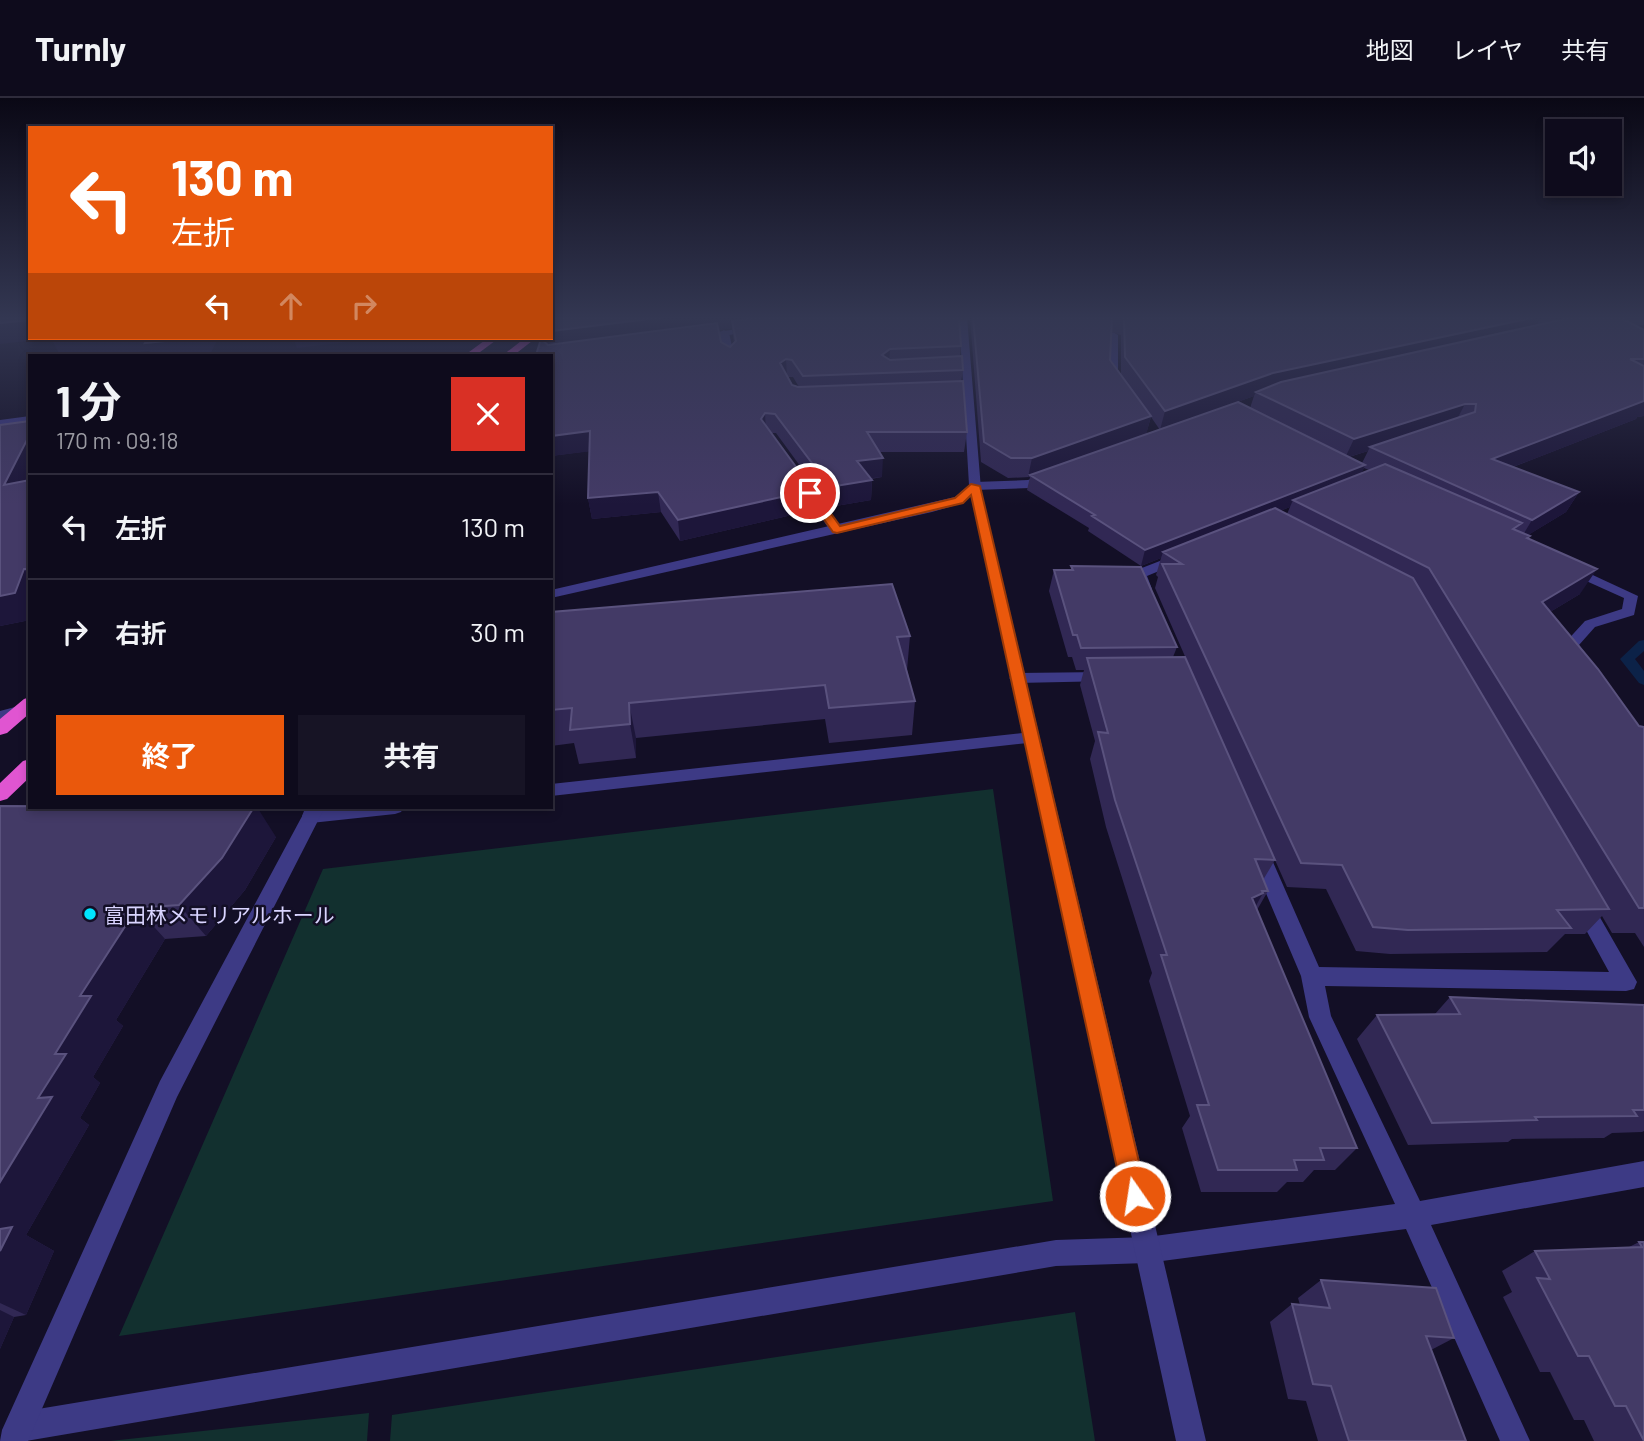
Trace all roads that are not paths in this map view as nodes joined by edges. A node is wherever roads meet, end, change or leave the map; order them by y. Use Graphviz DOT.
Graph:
graph roads {
  1 [pos="967,380"];
  2 [pos="1116,380"];
  3 [pos="955,394"];
  4 [pos="968,394"];
  5 [pos="1128,397"];
  6 [pos="28,419"];
  7 [pos="0,423"];
  8 [pos="792,468"];
  9 [pos="1068,470"];
  10 [pos="975,486"];
  11 [pos="837,530"];
  12 [pos="1191,554"];
  13 [pos="1556,563"];
  14 [pos="553,594"];
  15 [pos="1150,599"];
  16 [pos="1595,674"];
  17 [pos="1127,676"];
  18 [pos="1017,678"];
  19 [pos="27,707"];
  20 [pos="0,716"];
  21 [pos="0,729"];
  22 [pos="1031,738"];
  23 [pos="28,768"];
  24 [pos="553,790"];
  25 [pos="0,794"];
  26 [pos="354,809"];
  27 [pos="314,811"];
  28 [pos="1252,839"];
  29 [pos="1572,886"];
  30 [pos="1312,976"];
  31 [pos="1644,1174"];
  32 [pos="1413,1215"];
  33 [pos="1147,1250"];
  34 [pos="11,1432"];
  35 [pos="1191,1441"];
  36 [pos="1515,1441"];
  1 -- 4 [label="street"];
  2 -- 5 [label="street"];
  3 -- 4 [label="street"];
  4 -- 10 [label="street"];
  6 -- 7 [label="street"];
  8 -- 11 [label="street"];
  9 -- 10 [label="street"];
  10 -- 11 [label="street"];
  10 -- 18 [label="street"];
  11 -- 14 [label="street"];
  12 -- 15 [label="street"];
  13 -- 16 [label="street"];
  17 -- 18 [label="street"];
  18 -- 22 [label="street"];
  19 -- 20 [label="street"];
  19 -- 21 [label="highway"];
  22 -- 24 [label="street"];
  22 -- 33 [label="street"];
  23 -- 25 [label="highway"];
  26 -- 27 [label="street"];
  27 -- 34 [label="street"];
  28 -- 30 [label="street"];
  29 -- 30 [label="street"];
  30 -- 32 [label="street"];
  31 -- 32 [label="street"];
  32 -- 33 [label="street"];
  32 -- 36 [label="street"];
  33 -- 34 [label="street"];
  33 -- 35 [label="street"];
}
